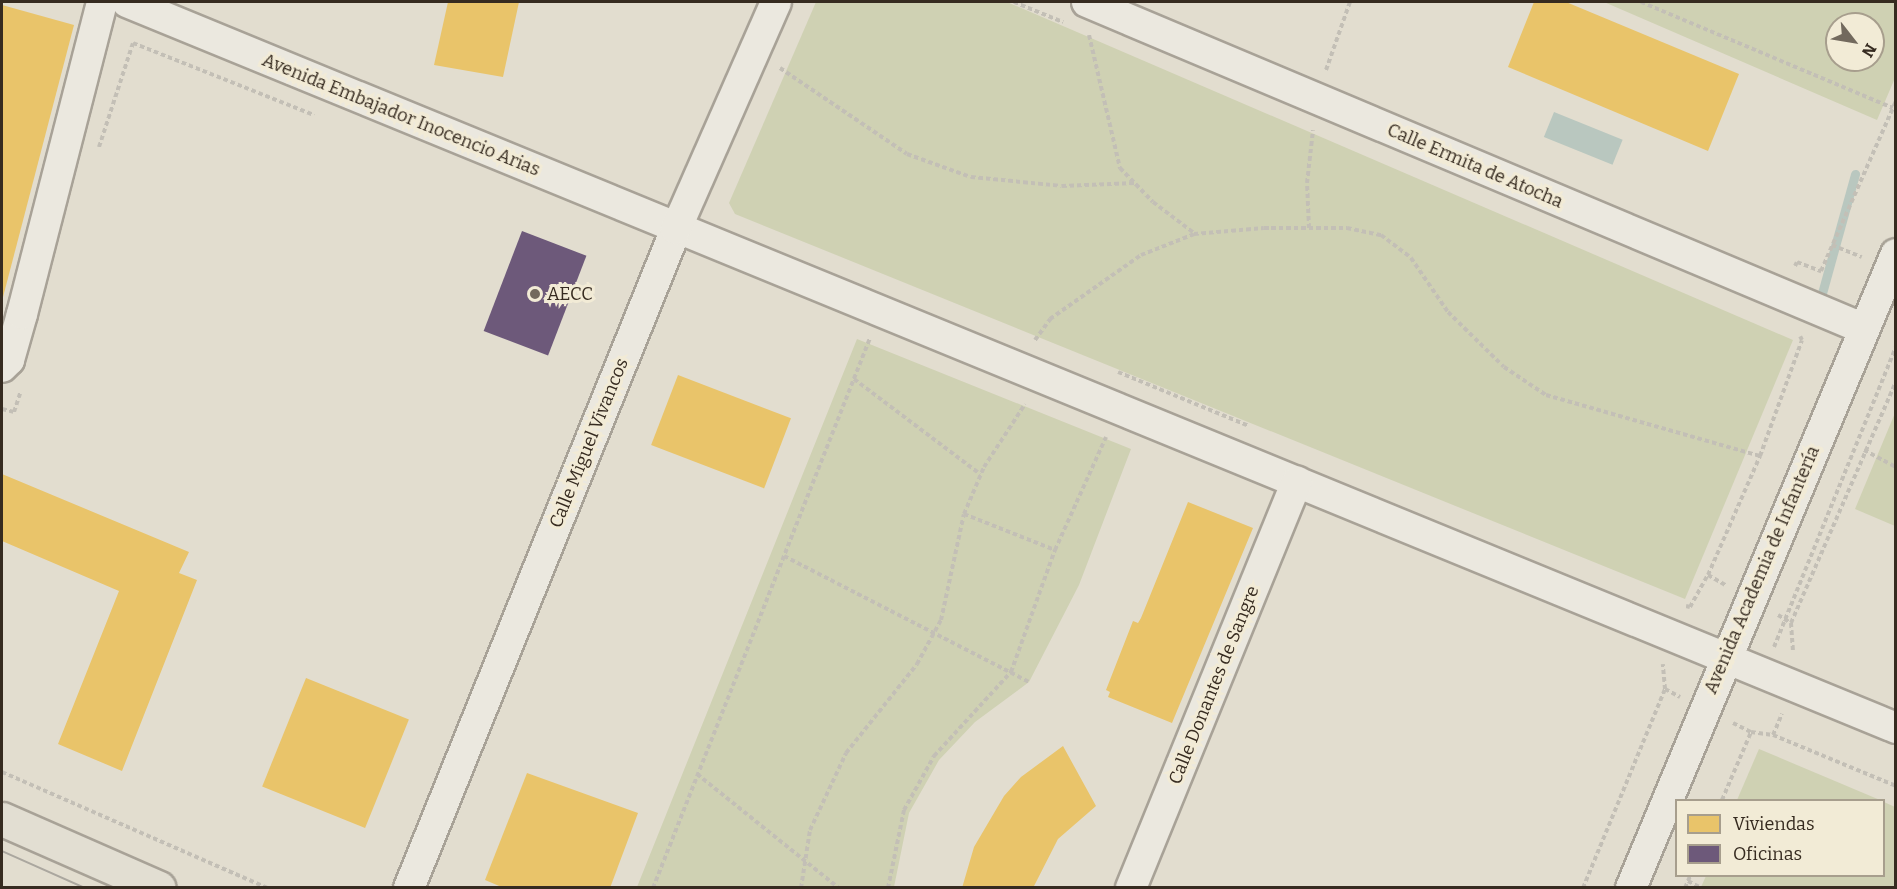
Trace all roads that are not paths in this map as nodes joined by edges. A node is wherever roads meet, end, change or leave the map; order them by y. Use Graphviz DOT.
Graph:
graph roads {
  1 [pos="102,2"];
  2 [pos="127,2"];
  3 [pos="776,2"];
  4 [pos="1087,2"];
  5 [pos="676,229"];
  6 [pos="1896,254"];
  7 [pos="1864,329"];
  8 [pos="2,367"];
  9 [pos="1298,482"];
  10 [pos="1725,657"];
  11 [pos="1896,728"];
  12 [pos="2,819"];
  13 [pos="159,888"];
  14 [pos="409,888"];
  15 [pos="1131,888"];
  16 [pos="1631,888"];
  1 -- 8 [label="street"];
  2 -- 5 [label="street, Avenida Embajador Inocencio Arias"];
  3 -- 5 [label="street, Calle Miguel Vivancos"];
  4 -- 7 [label="street, Calle Ermita de Atocha"];
  5 -- 9 [label="street, Avenida Embajador Inocencio Arias"];
  5 -- 14 [label="street, Calle Miguel Vivancos"];
  6 -- 7 [label="street, Avenida Academia de Infantería"];
  7 -- 10 [label="street, Avenida Academia de Infantería"];
  9 -- 10 [label="street, Avenida Embajador Inocencio Arias"];
  9 -- 15 [label="street, Calle Donantes de Sangre"];
  10 -- 11 [label="street, Avenida Embajador Inocencio Arias"];
  10 -- 16 [label="street, Avenida Academia de Infantería"];
  12 -- 13 [label="main road"];
}
